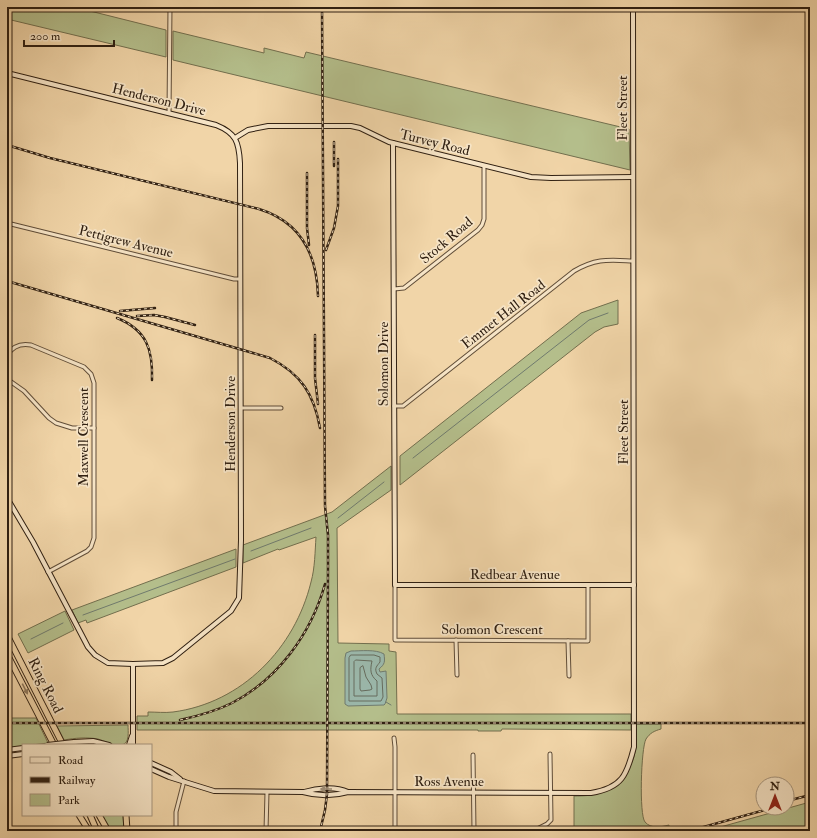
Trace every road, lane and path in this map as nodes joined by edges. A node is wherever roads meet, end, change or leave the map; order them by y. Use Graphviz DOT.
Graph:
graph roads {
  1 [pos="170,7"];
  2 [pos="633,7"];
  3 [pos="7,73"];
  4 [pos="169,113"];
  5 [pos="235,138"];
  6 [pos="393,143"];
  7 [pos="484,166"];
  8 [pos="633,177"];
  9 [pos="7,223"];
  10 [pos="633,261"];
  11 [pos="240,279"];
  12 [pos="394,289"];
  13 [pos="7,354"];
  14 [pos="7,379"];
  15 [pos="394,406"];
  16 [pos="241,408"];
  17 [pos="281,408"];
  18 [pos="94,428"];
  19 [pos="7,498"];
  20 [pos="48,572"];
  21 [pos="634,584"];
  22 [pos="395,585"];
  23 [pos="588,585"];
  24 [pos="7,635"];
  25 [pos="456,640"];
  26 [pos="568,641"];
  27 [pos="7,654"];
  28 [pos="133,664"];
  29 [pos="457,675"];
  30 [pos="568,676"];
  31 [pos="394,738"];
  32 [pos="131,740"];
  33 [pos="53,744"];
  34 [pos="56,744"];
  35 [pos="62,744"];
  36 [pos="105,744"];
  37 [pos="22,748"];
  38 [pos="7,750"];
  39 [pos="22,754"];
  40 [pos="550,754"];
  41 [pos="473,755"];
  42 [pos="7,756"];
  43 [pos="152,763"];
  44 [pos="152,769"];
  45 [pos="184,781"];
  46 [pos="268,792"];
  47 [pos="395,792"];
  48 [pos="474,792"];
  49 [pos="550,792"];
  50 [pos="79,816"];
  51 [pos="90,816"];
  52 [pos="100,816"];
  53 [pos="126,816"];
  54 [pos="89,831"];
  55 [pos="98,831"];
  56 [pos="108,831"];
  57 [pos="127,831"];
  58 [pos="176,831"];
  59 [pos="266,831"];
  60 [pos="395,831"];
  61 [pos="474,831"];
  62 [pos="533,831"];
  1 -- 4 [label="street"];
  2 -- 8 [label="street, Fleet Street"];
  3 -- 4 [label="street, Henderson Drive"];
  4 -- 5 [label="street, Henderson Drive"];
  5 -- 6 [label="street, Turvey Road"];
  5 -- 11 [label="street, Henderson Drive"];
  6 -- 7 [label="street, Turvey Road"];
  6 -- 12 [label="street, Solomon Drive"];
  7 -- 8 [label="street, Turvey Road"];
  7 -- 12 [label="street, Stock Road"];
  8 -- 10 [label="street, Fleet Street"];
  9 -- 11 [label="street, Pettigrew Avenue"];
  10 -- 15 [label="street, Emmet Hall Road"];
  10 -- 21 [label="street, Fleet Street"];
  11 -- 16 [label="street, Henderson Drive"];
  12 -- 15 [label="street, Solomon Drive"];
  13 -- 18 [label="street, Maxwell Crescent"];
  14 -- 18 [label="street"];
  15 -- 22 [label="street, Solomon Drive"];
  16 -- 17 [label="street"];
  16 -- 28 [label="street, Henderson Drive"];
  18 -- 20 [label="street, Maxwell Crescent"];
  19 -- 20 [label="street, Henderson Drive"];
  20 -- 28 [label="street, Henderson Drive"];
  21 -- 23 [label="street, Redbear Avenue"];
  21 -- 49 [label="street, Fleet Street"];
  22 -- 23 [label="street, Redbear Avenue"];
  22 -- 25 [label="street, Solomon Crescent"];
  23 -- 26 [label="street, Solomon Crescent"];
  24 -- 35 [label="highway, Ring Road"];
  25 -- 26 [label="street, Solomon Crescent"];
  25 -- 29 [label="street"];
  26 -- 30 [label="street"];
  27 -- 33 [label="highway, Ring Road, one-way"];
  28 -- 32 [label="street"];
  31 -- 47 [label="street"];
  34 -- 36 [label="street, bridge"];
  37 -- 38 [label="street"];
  39 -- 42 [label="street"];
  40 -- 49 [label="street"];
  41 -- 48 [label="street"];
  43 -- 45 [label="street, Ross Avenue"];
  44 -- 45 [label="street, Ross Avenue"];
  45 -- 46 [label="street, Ross Avenue"];
  45 -- 58 [label="street"];
  46 -- 47 [label="street, Ross Avenue"];
  46 -- 59 [label="street"];
  47 -- 48 [label="street, Ross Avenue"];
  47 -- 60 [label="street"];
  48 -- 49 [label="street, Ross Avenue"];
  48 -- 61 [label="street"];
  49 -- 62 [label="street"];
  50 -- 54 [label="highway"];
  51 -- 55 [label="highway"];
  52 -- 56 [label="highway"];
  53 -- 57 [label="highway"];
}
